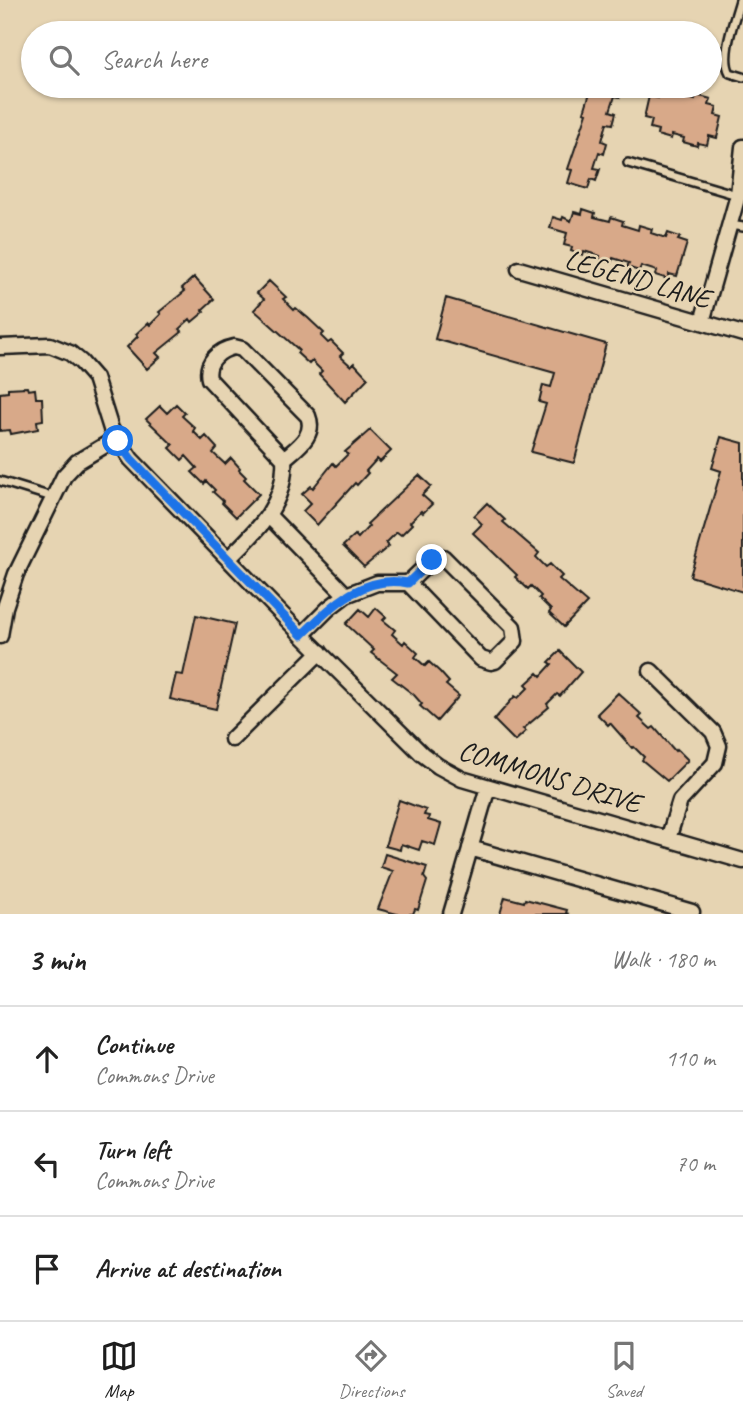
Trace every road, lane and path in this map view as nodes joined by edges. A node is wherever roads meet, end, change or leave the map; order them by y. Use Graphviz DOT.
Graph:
graph roads {
  1 [pos="740,0"];
  2 [pos="743,78"];
  3 [pos="743,148"];
  4 [pos="628,163"];
  5 [pos="738,195"];
  6 [pos="736,226"];
  7 [pos="519,269"];
  8 [pos="702,322"];
  9 [pos="743,334"];
  10 [pos="0,347"];
  11 [pos="117,438"];
  12 [pos="284,459"];
  13 [pos="0,481"];
  14 [pos="52,497"];
  15 [pos="269,516"];
  16 [pos="228,559"];
  17 [pos="408,583"];
  18 [pos="346,595"];
  19 [pos="302,635"];
  20 [pos="0,636"];
  21 [pos="320,652"];
  22 [pos="651,671"];
  23 [pos="232,739"];
  24 [pos="488,787"];
  25 [pos="668,839"];
  26 [pos="470,848"];
  27 [pos="743,861"];
  28 [pos="692,912"];
  29 [pos="451,914"];
  1 -- 2 [label="lane"];
  3 -- 5 [label="street"];
  4 -- 5 [label="lane"];
  5 -- 6 [label="street"];
  6 -- 8 [label="street"];
  7 -- 8 [label="street, LEGEND LANE"];
  8 -- 9 [label="street, LEGEND LANE"];
  10 -- 11 [label="street, COMMONS DRIVE"];
  11 -- 14 [label="street"];
  11 -- 16 [label="street, COMMONS DRIVE"];
  12 -- 12 [label="street"];
  12 -- 15 [label="street"];
  13 -- 14 [label="lane"];
  14 -- 20 [label="street"];
  15 -- 16 [label="street"];
  15 -- 18 [label="street"];
  16 -- 19 [label="street, COMMONS DRIVE"];
  17 -- 17 [label="street"];
  17 -- 18 [label="street"];
  18 -- 19 [label="street"];
  19 -- 21 [label="street, COMMONS DRIVE"];
  21 -- 23 [label="street"];
  21 -- 24 [label="street, COMMONS DRIVE"];
  22 -- 25 [label="street, COMMONS DRIVE"];
  24 -- 25 [label="street, COMMONS DRIVE"];
  24 -- 26 [label="street"];
  25 -- 27 [label="street, COMMONS DRIVE"];
  26 -- 28 [label="street"];
  26 -- 29 [label="street"];
}
